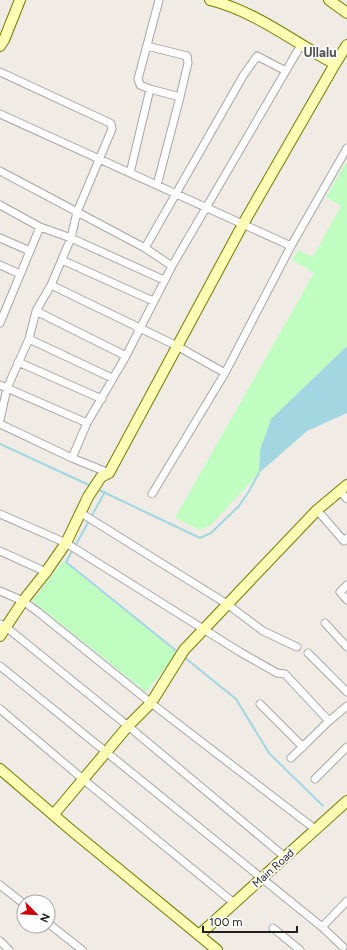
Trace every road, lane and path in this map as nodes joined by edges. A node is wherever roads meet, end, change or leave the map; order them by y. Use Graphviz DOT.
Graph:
graph roads {
  1 [pos="20,0"];
  2 [pos="158,0"];
  3 [pos="210,0"];
  4 [pos="329,0"];
  5 [pos="347,13"];
  6 [pos="3,35"];
  7 [pos="301,45"];
  8 [pos="347,45"];
  9 [pos="0,46"];
  10 [pos="147,46"];
  11 [pos="335,64"];
  12 [pos="286,71"];
  13 [pos="0,72"];
  14 [pos="150,89"];
  15 [pos="180,97"];
  16 [pos="0,114"];
  17 [pos="347,148"];
  18 [pos="99,159"];
  19 [pos="0,171"];
  20 [pos="130,173"];
  21 [pos="157,185"];
  22 [pos="176,194"];
  23 [pos="0,205"];
  24 [pos="206,208"];
  25 [pos="77,212"];
  26 [pos="243,224"];
  27 [pos="40,227"];
  28 [pos="0,238"];
  29 [pos="71,238"];
  30 [pos="291,246"];
  31 [pos="145,248"];
  32 [pos="30,251"];
  33 [pos="62,260"];
  34 [pos="0,265"];
  35 [pos="172,266"];
  36 [pos="20,274"];
  37 [pos="164,280"];
  38 [pos="51,285"];
  39 [pos="0,299"];
  40 [pos="153,301"];
  41 [pos="8,303"];
  42 [pos="36,311"];
  43 [pos="0,323"];
  44 [pos="139,328"];
  45 [pos="29,339"];
  46 [pos="177,346"];
  47 [pos="126,356"];
  48 [pos="18,362"];
  49 [pos="225,373"];
  50 [pos="112,378"];
  51 [pos="4,386"];
  52 [pos="102,399"];
  53 [pos="0,420"];
  54 [pos="87,423"];
  55 [pos="0,424"];
  56 [pos="72,458"];
  57 [pos="109,473"];
  58 [pos="343,488"];
  59 [pos="152,494"];
  60 [pos="347,500"];
  61 [pos="316,510"];
  62 [pos="81,513"];
  63 [pos="0,514"];
  64 [pos="347,538"];
  65 [pos="66,543"];
  66 [pos="0,551"];
  67 [pos="46,572"];
  68 [pos="347,585"];
  69 [pos="0,591"];
  70 [pos="347,600"];
  71 [pos="23,601"];
  72 [pos="227,604"];
  73 [pos="325,623"];
  74 [pos="204,628"];
  75 [pos="2,629"];
  76 [pos="297,647"];
  77 [pos="347,647"];
  78 [pos="308,653"];
  79 [pos="0,666"];
  80 [pos="347,692"];
  81 [pos="151,703"];
  82 [pos="260,704"];
  83 [pos="347,706"];
  84 [pos="0,709"];
  85 [pos="329,721"];
  86 [pos="128,726"];
  87 [pos="303,747"];
  88 [pos="347,747"];
  89 [pos="106,753"];
  90 [pos="291,758"];
  91 [pos="0,769"];
  92 [pos="315,779"];
  93 [pos="84,780"];
  94 [pos="347,801"];
  95 [pos="54,814"];
  96 [pos="315,829"];
  97 [pos="285,857"];
  98 [pos="262,878"];
  99 [pos="0,885"];
  100 [pos="16,898"];
  101 [pos="347,901"];
  102 [pos="234,903"];
  103 [pos="322,927"];
  104 [pos="273,928"];
  105 [pos="56,929"];
  106 [pos="199,935"];
  107 [pos="0,941"];
  108 [pos="343,947"];
  109 [pos="9,950"];
  110 [pos="82,950"];
  111 [pos="217,950"];
  112 [pos="300,950"];
  1 -- 6 [label="street"];
  2 -- 10 [label="street"];
  3 -- 7 [label="street"];
  4 -- 5 [label="street"];
  6 -- 9 [label="street"];
  7 -- 11 [label="street"];
  7 -- 12 [label="street"];
  8 -- 11 [label="street"];
  10 -- 14 [label="street"];
  10 -- 15 [label="street"];
  11 -- 26 [label="street"];
  12 -- 22 [label="street"];
  12 -- 24 [label="street"];
  13 -- 18 [label="street"];
  14 -- 15 [label="street"];
  14 -- 20 [label="street"];
  15 -- 21 [label="street"];
  16 -- 18 [label="street"];
  17 -- 30 [label="street"];
  18 -- 20 [label="street"];
  18 -- 25 [label="street"];
  19 -- 25 [label="street"];
  20 -- 21 [label="street"];
  21 -- 22 [label="street"];
  22 -- 24 [label="street"];
  22 -- 31 [label="street"];
  23 -- 27 [label="street"];
  24 -- 26 [label="street"];
  24 -- 35 [label="street"];
  25 -- 29 [label="street"];
  25 -- 31 [label="street"];
  26 -- 30 [label="street"];
  26 -- 46 [label="street"];
  27 -- 29 [label="street"];
  27 -- 32 [label="street"];
  28 -- 32 [label="street"];
  29 -- 33 [label="street"];
  29 -- 37 [label="street"];
  30 -- 49 [label="street"];
  31 -- 35 [label="street"];
  32 -- 36 [label="street"];
  33 -- 38 [label="street"];
  33 -- 40 [label="street"];
  34 -- 36 [label="street"];
  35 -- 37 [label="street"];
  36 -- 41 [label="street"];
  37 -- 40 [label="street"];
  38 -- 42 [label="street"];
  38 -- 44 [label="street"];
  39 -- 41 [label="street"];
  40 -- 44 [label="street"];
  41 -- 43 [label="street"];
  42 -- 45 [label="street"];
  42 -- 47 [label="street"];
  44 -- 46 [label="street"];
  44 -- 47 [label="street"];
  45 -- 48 [label="street"];
  45 -- 50 [label="street"];
  46 -- 49 [label="street"];
  46 -- 57 [label="street"];
  47 -- 50 [label="street"];
  48 -- 51 [label="street"];
  48 -- 52 [label="street"];
  49 -- 59 [label="street"];
  50 -- 52 [label="street"];
  51 -- 53 [label="street"];
  51 -- 54 [label="street"];
  52 -- 54 [label="street"];
  54 -- 56 [label="street"];
  55 -- 56 [label="street"];
  56 -- 57 [label="street"];
  57 -- 62 [label="street"];
  58 -- 60 [label="street"];
  58 -- 61 [label="street"];
  61 -- 64 [label="street"];
  61 -- 72 [label="street"];
  62 -- 65 [label="street"];
  62 -- 72 [label="street"];
  63 -- 65 [label="street"];
  65 -- 67 [label="street"];
  65 -- 74 [label="street"];
  66 -- 67 [label="street"];
  67 -- 71 [label="street"];
  68 -- 70 [label="street"];
  69 -- 71 [label="street"];
  71 -- 75 [label="street"];
  71 -- 81 [label="street"];
  72 -- 74 [label="street"];
  72 -- 76 [label="street"];
  73 -- 77 [label="street"];
  74 -- 81 [label="street"];
  74 -- 85 [label="street"];
  75 -- 86 [label="street"];
  78 -- 80 [label="street"];
  79 -- 89 [label="street"];
  81 -- 86 [label="street"];
  81 -- 96 [label="street"];
  82 -- 87 [label="street"];
  83 -- 85 [label="street"];
  84 -- 93 [label="street"];
  85 -- 87 [label="street"];
  86 -- 89 [label="street"];
  86 -- 97 [label="street"];
  87 -- 90 [label="street"];
  88 -- 92 [label="street"];
  89 -- 93 [label="street"];
  89 -- 98 [label="street"];
  91 -- 95 [label="street"];
  93 -- 95 [label="street"];
  93 -- 102 [label="street"];
  94 -- 96 [label="street, Main Road"];
  95 -- 106 [label="street"];
  96 -- 97 [label="street, Main Road"];
  97 -- 98 [label="street, Main Road"];
  98 -- 102 [label="street, Main Road"];
  98 -- 103 [label="street"];
  99 -- 100 [label="street"];
  101 -- 103 [label="street"];
  102 -- 106 [label="street, Main Road"];
  103 -- 108 [label="street"];
  104 -- 112 [label="street"];
  105 -- 110 [label="street"];
  106 -- 111 [label="street"];
  107 -- 109 [label="street"];
}
